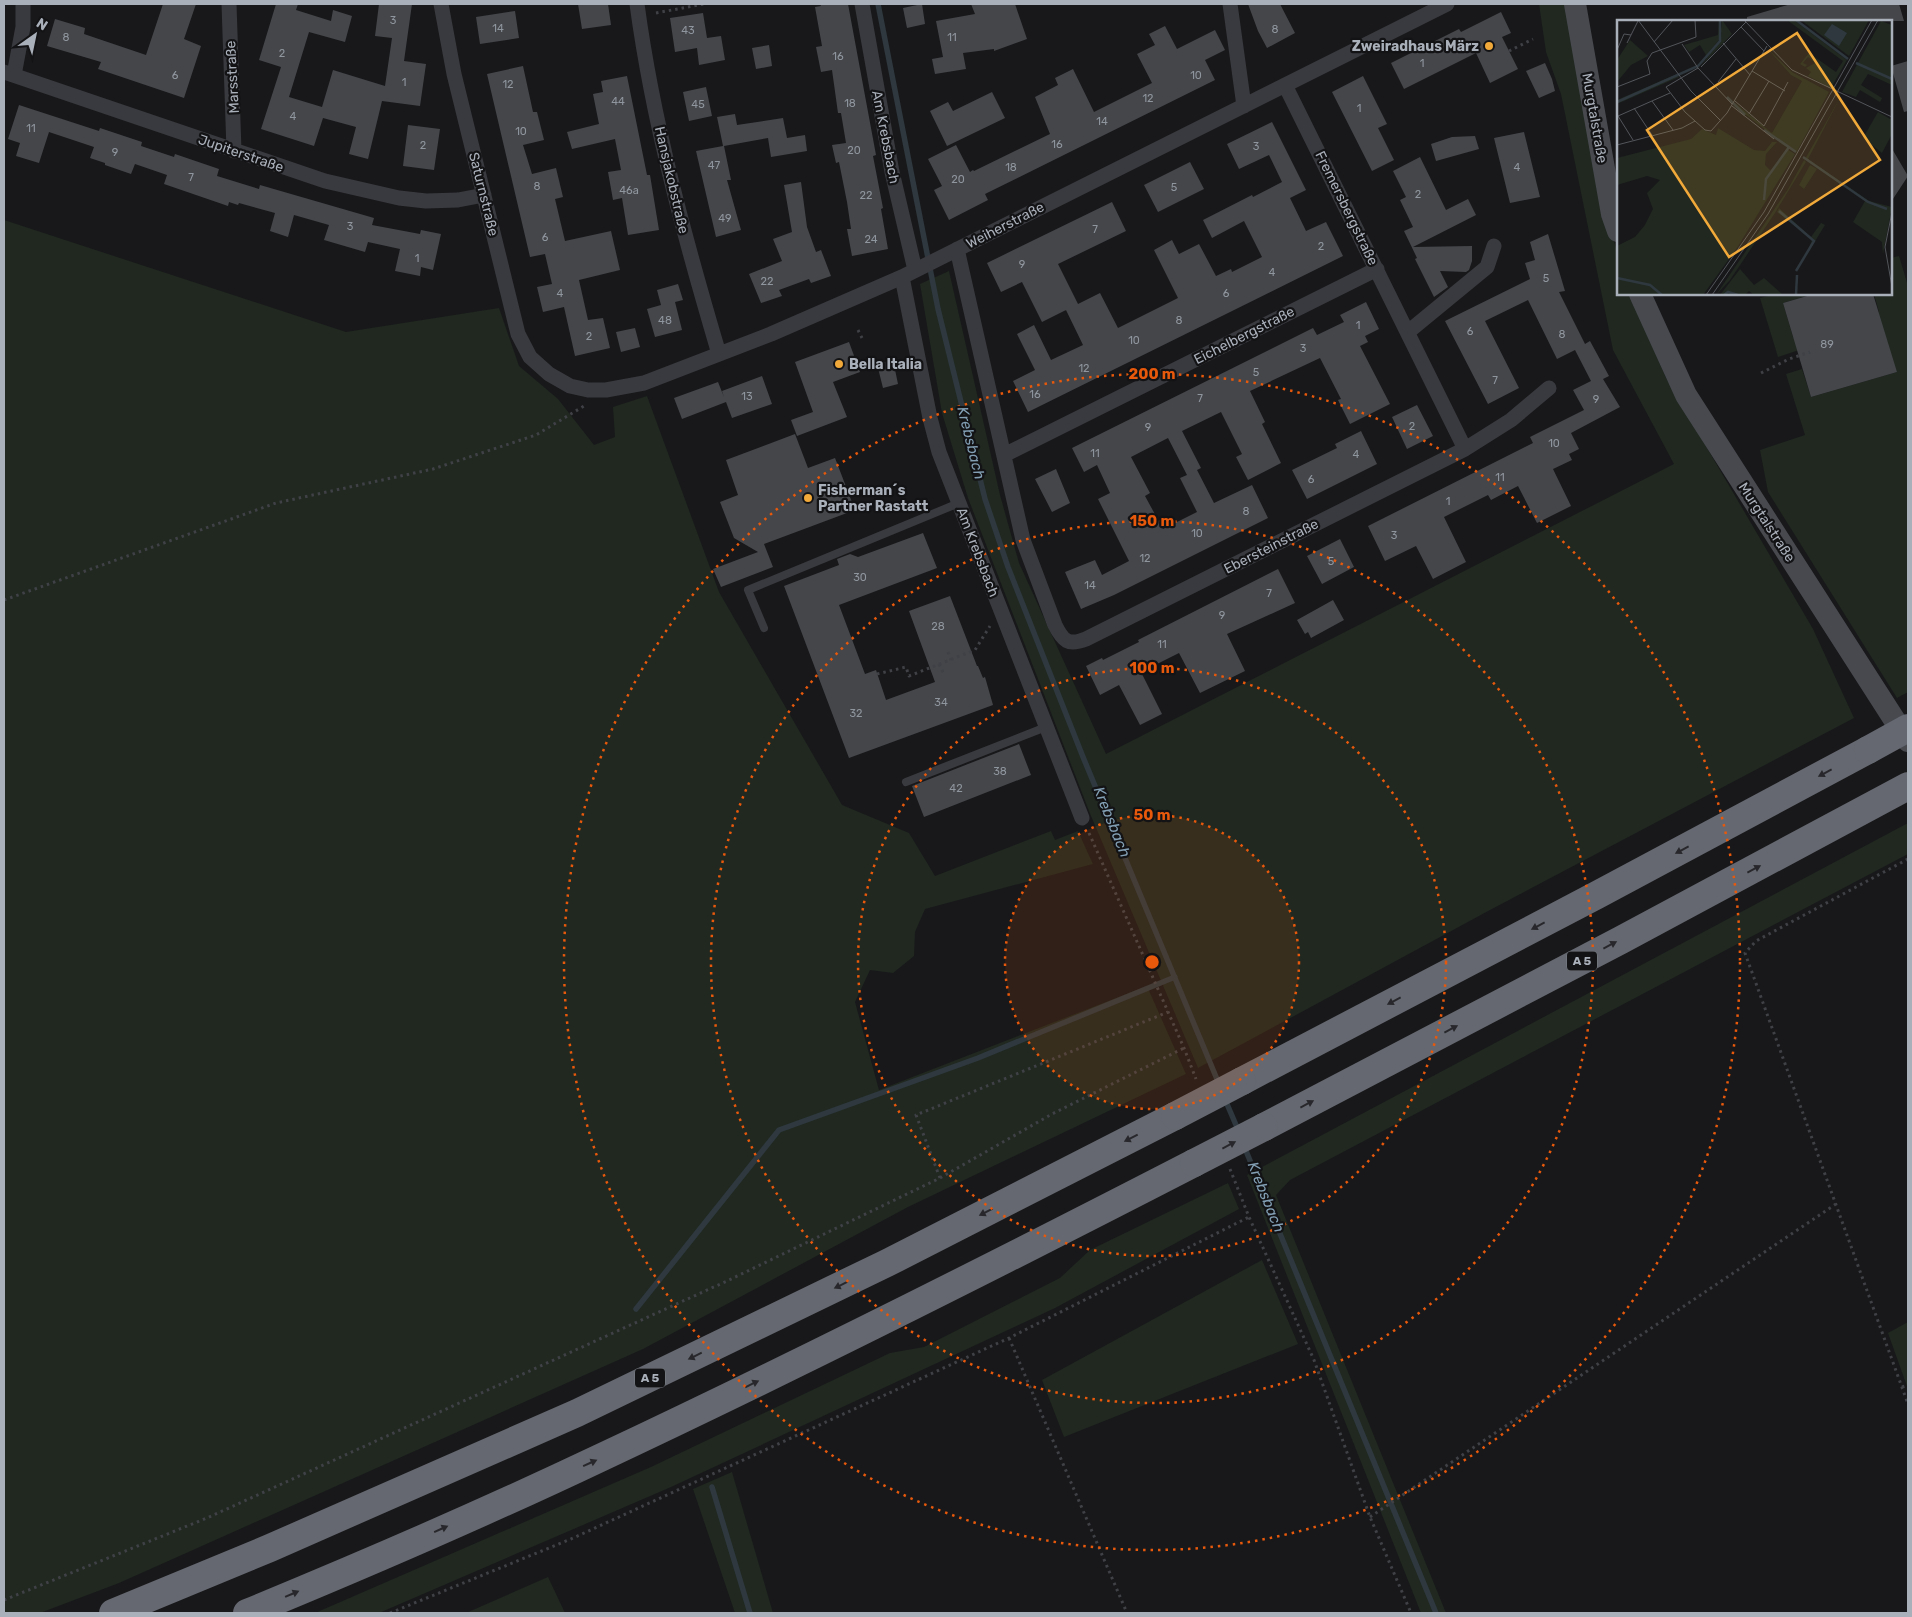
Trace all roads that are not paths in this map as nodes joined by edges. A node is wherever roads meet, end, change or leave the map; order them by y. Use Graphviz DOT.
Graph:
graph roads {
  1 [pos="23,4"];
  2 [pos="229,4"];
  3 [pos="441,4"];
  4 [pos="862,4"];
  5 [pos="1230,4"];
  6 [pos="1447,4"];
  7 [pos="1575,4"];
  8 [pos="638,10"];
  9 [pos="9,73"];
  10 [pos="1285,85"];
  11 [pos="1244,106"];
  12 [pos="234,151"];
  13 [pos="484,195"];
  14 [pos="1617,228"];
  15 [pos="1494,246"];
  16 [pos="957,249"];
  17 [pos="1377,269"];
  18 [pos="913,271"];
  19 [pos="1640,295"];
  20 [pos="1408,332"];
  21 [pos="719,354"];
  22 [pos="549,374"];
  23 [pos="1549,388"];
  24 [pos="1466,449"];
  25 [pos="1004,455"];
  26 [pos="959,503"];
  27 [pos="764,628"];
  28 [pos="1046,728"];
  29 [pos="1908,728"];
  30 [pos="1908,741"];
  31 [pos="906,782"];
  32 [pos="1903,789"];
  33 [pos="1082,818"];
  34 [pos="113,1613"];
  35 [pos="248,1613"];
  1 -- 9 [label="street"];
  2 -- 12 [label="street, Marsstraße"];
  3 -- 13 [label="street, Saturnstraße"];
  4 -- 18 [label="street, Am Krebsbach"];
  5 -- 11 [label="street"];
  6 -- 10 [label="street, Weiherstraße"];
  7 -- 14 [label="main road, Murgtalstraße"];
  8 -- 21 [label="street, Hansjakobstraße"];
  9 -- 12 [label="street, Jupiterstraße"];
  10 -- 11 [label="street, Weiherstraße"];
  10 -- 17 [label="street, Fremersbergstraße"];
  11 -- 16 [label="street, Weiherstraße"];
  12 -- 13 [label="street, Jupiterstraße"];
  13 -- 22 [label="street, Saturnstraße"];
  15 -- 20 [label="street"];
  16 -- 18 [label="street, Weiherstraße"];
  16 -- 25 [label="street"];
  17 -- 20 [label="street, Fremersbergstraße"];
  17 -- 25 [label="street, Eichelbergstraße"];
  18 -- 21 [label="street, Weiherstraße"];
  18 -- 26 [label="street, Am Krebsbach"];
  19 -- 30 [label="main road, Murgtalstraße"];
  20 -- 24 [label="street, Fremersbergstraße"];
  21 -- 22 [label="street, Weiherstraße"];
  23 -- 24 [label="street"];
  24 -- 25 [label="street, Ebersteinstraße"];
  26 -- 27 [label="lane"];
  26 -- 28 [label="street, Am Krebsbach"];
  28 -- 31 [label="lane"];
  28 -- 33 [label="street, Am Krebsbach"];
  29 -- 34 [label="highway, A 5, one-way, bridge"];
  35 -- 32 [label="highway, A 5, one-way, bridge"];
}
